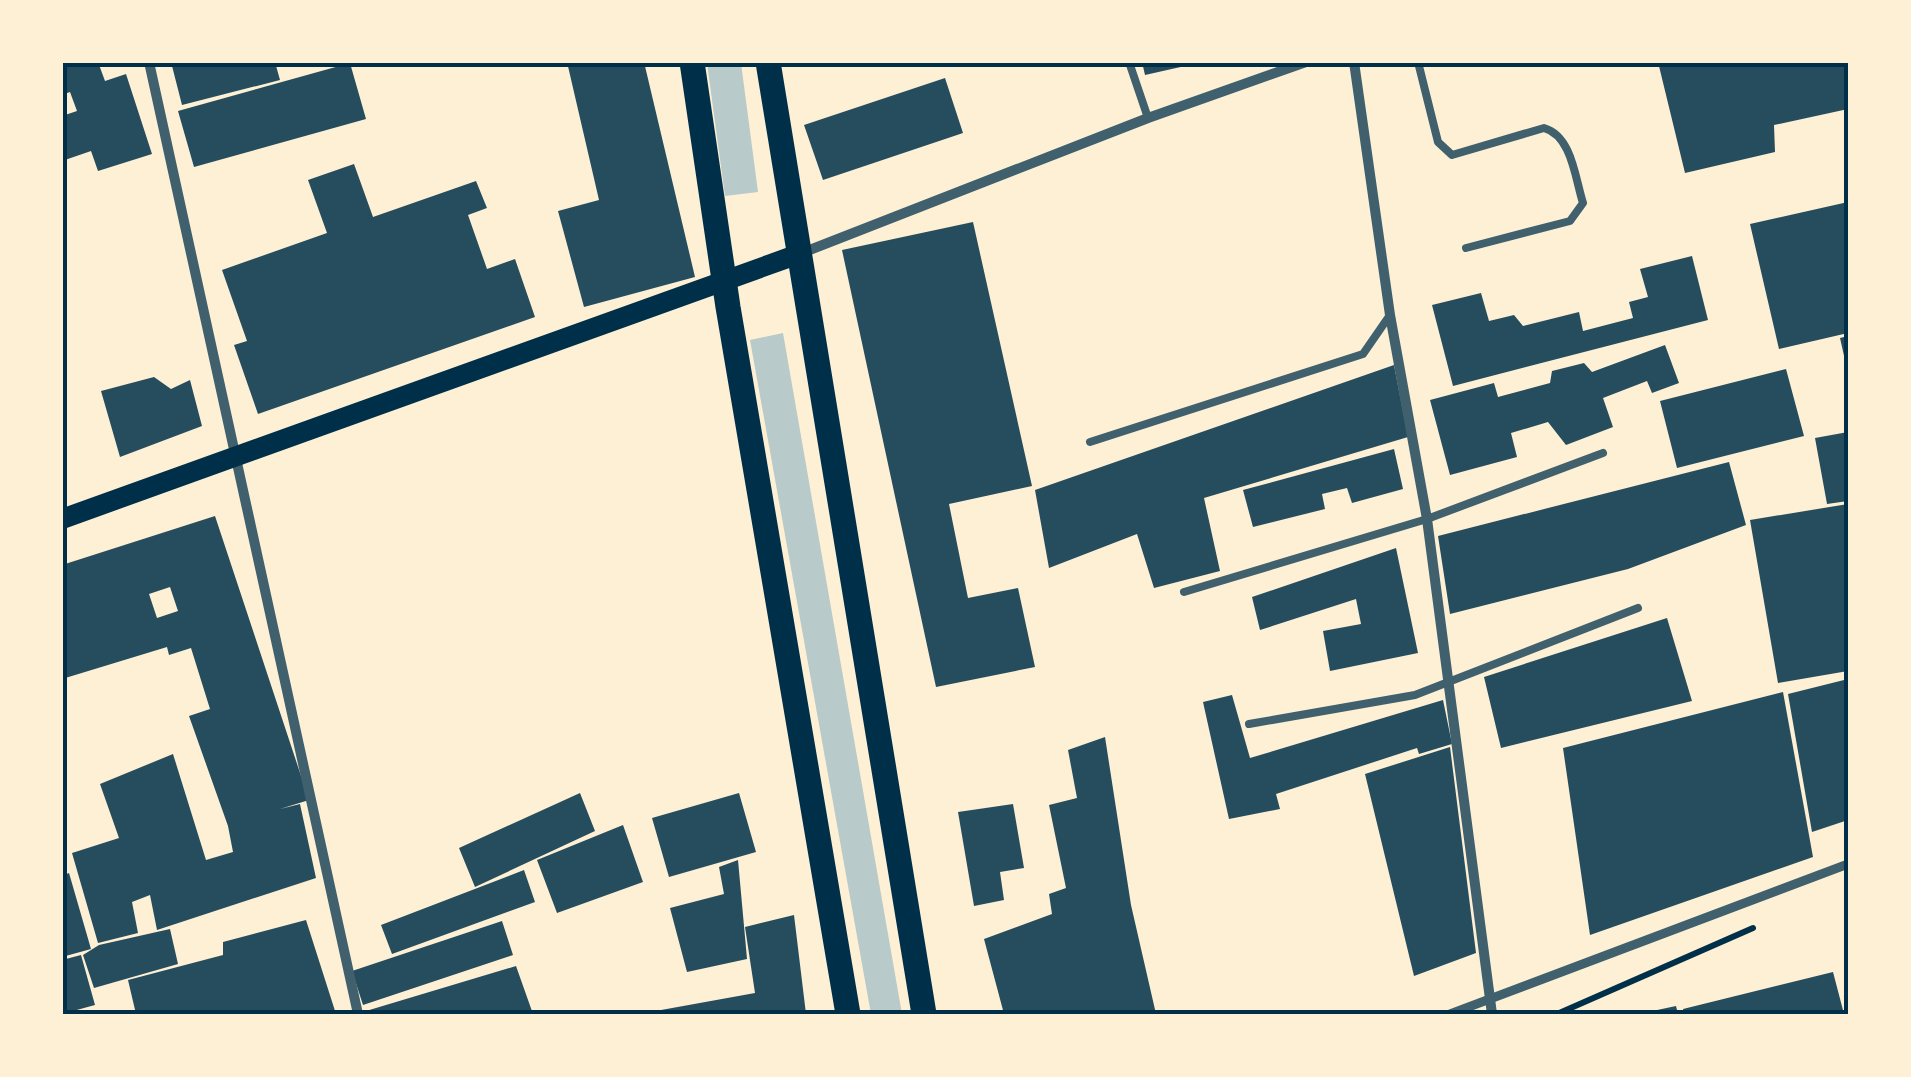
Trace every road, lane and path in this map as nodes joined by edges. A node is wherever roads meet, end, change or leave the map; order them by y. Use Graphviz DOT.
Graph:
graph roads {
  1 [pos="149,62"];
  2 [pos="692,62"];
  3 [pos="768,62"];
  4 [pos="1129,62"];
  5 [pos="1306,62"];
  6 [pos="1354,62"];
  7 [pos="1418,62"];
  8 [pos="1148,118"];
  9 [pos="1466,248"];
  10 [pos="796,256"];
  11 [pos="724,282"];
  12 [pos="1390,316"];
  13 [pos="1090,442"];
  14 [pos="1604,453"];
  15 [pos="234,456"];
  16 [pos="62,519"];
  17 [pos="1426,519"];
  18 [pos="1184,592"];
  19 [pos="1638,608"];
  20 [pos="1446,685"];
  21 [pos="1248,724"];
  22 [pos="1848,864"];
  23 [pos="1769,920"];
  24 [pos="1489,999"];
  25 [pos="358,1014"];
  26 [pos="848,1014"];
  27 [pos="924,1014"];
  28 [pos="1450,1014"];
  29 [pos="1492,1014"];
  30 [pos="1558,1014"];
  1 -- 15 [label="street"];
  2 -- 11 [label="main road"];
  3 -- 10 [label="main road"];
  4 -- 8 [label="lane"];
  5 -- 8 [label="street"];
  6 -- 12 [label="street"];
  7 -- 9 [label="lane"];
  8 -- 10 [label="street"];
  10 -- 11 [label="main road"];
  10 -- 27 [label="main road"];
  11 -- 15 [label="main road"];
  11 -- 26 [label="main road"];
  12 -- 13 [label="lane"];
  12 -- 17 [label="street"];
  14 -- 17 [label="lane"];
  15 -- 16 [label="main road"];
  15 -- 25 [label="street"];
  17 -- 18 [label="lane"];
  17 -- 20 [label="street"];
  19 -- 20 [label="lane"];
  20 -- 21 [label="lane"];
  20 -- 24 [label="street"];
  22 -- 24 [label="street"];
  23 -- 30 [label="path"];
  24 -- 28 [label="street"];
  24 -- 29 [label="street"];
}
